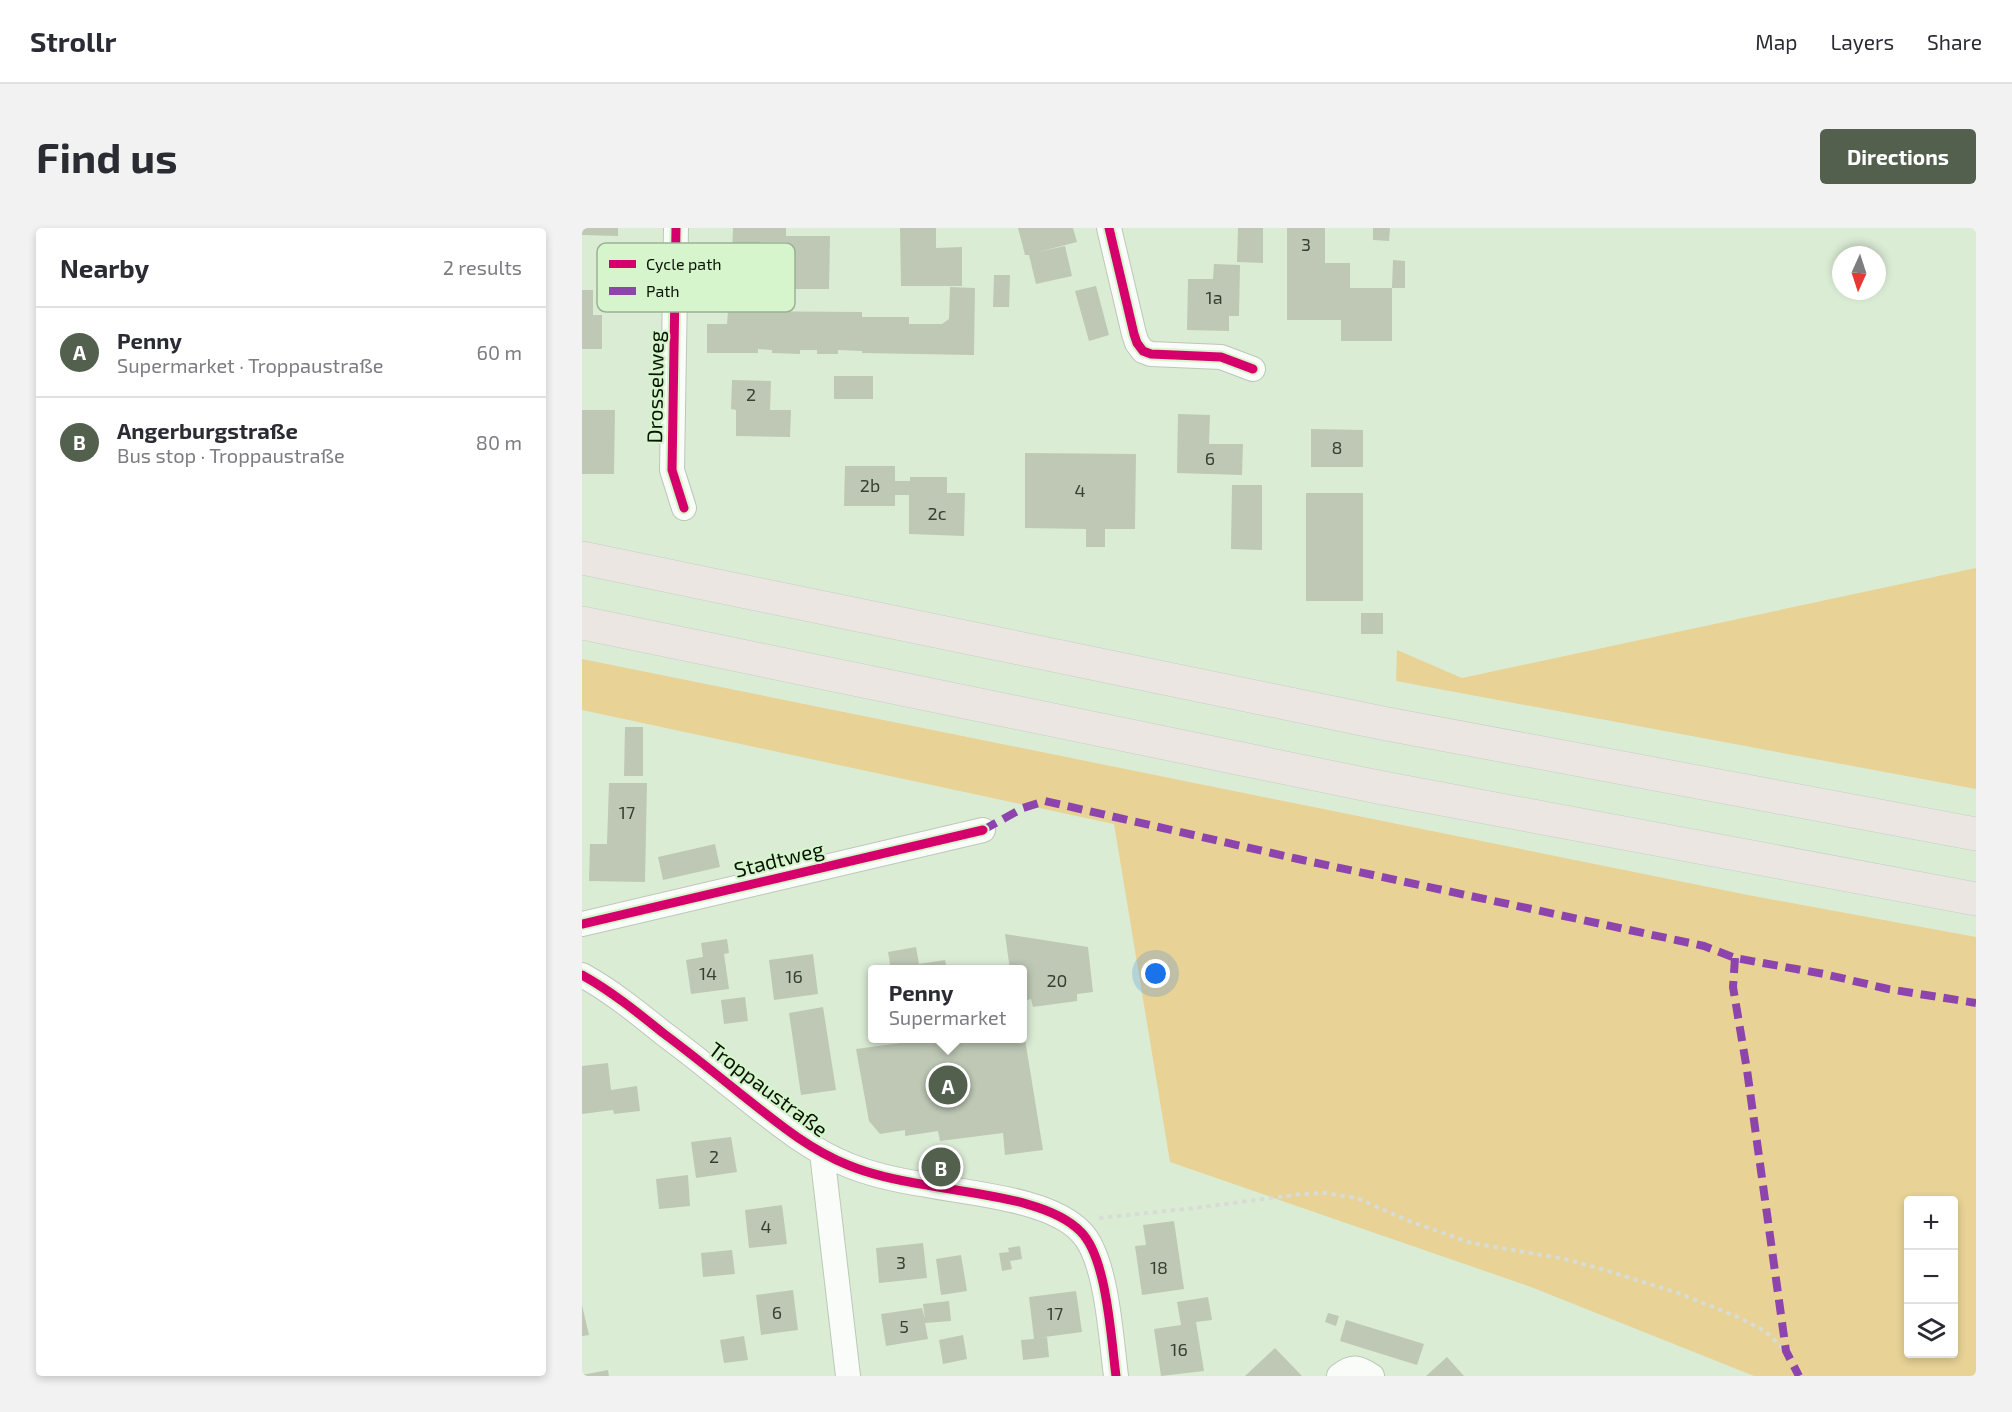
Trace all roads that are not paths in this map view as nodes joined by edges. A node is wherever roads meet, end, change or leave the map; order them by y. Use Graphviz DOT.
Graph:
graph roads {
  1 [pos="676,228"];
  2 [pos="1109,228"];
  3 [pos="676,243"];
  4 [pos="675,312"];
  5 [pos="1252,369"];
  6 [pos="684,508"];
  7 [pos="582,558"];
  8 [pos="582,623"];
  9 [pos="983,830"];
  10 [pos="1976,834"];
  11 [pos="1976,899"];
  12 [pos="582,924"];
  13 [pos="582,975"];
  14 [pos="822,1153"];
  15 [pos="848,1376"];
  16 [pos="1116,1376"];
  17 [pos="1339,1376"];
  18 [pos="1372,1376"];
  1 -- 3 [label="street, Drosselweg"];
  2 -- 5 [label="street"];
  4 -- 6 [label="street, Drosselweg"];
  7 -- 10 [label="highway"];
  8 -- 11 [label="highway"];
  9 -- 12 [label="street, Stadtweg"];
  13 -- 14 [label="street, Troppaustraße"];
  14 -- 15 [label="street"];
  14 -- 16 [label="street, Troppaustraße"];
  17 -- 18 [label="street"];
}
